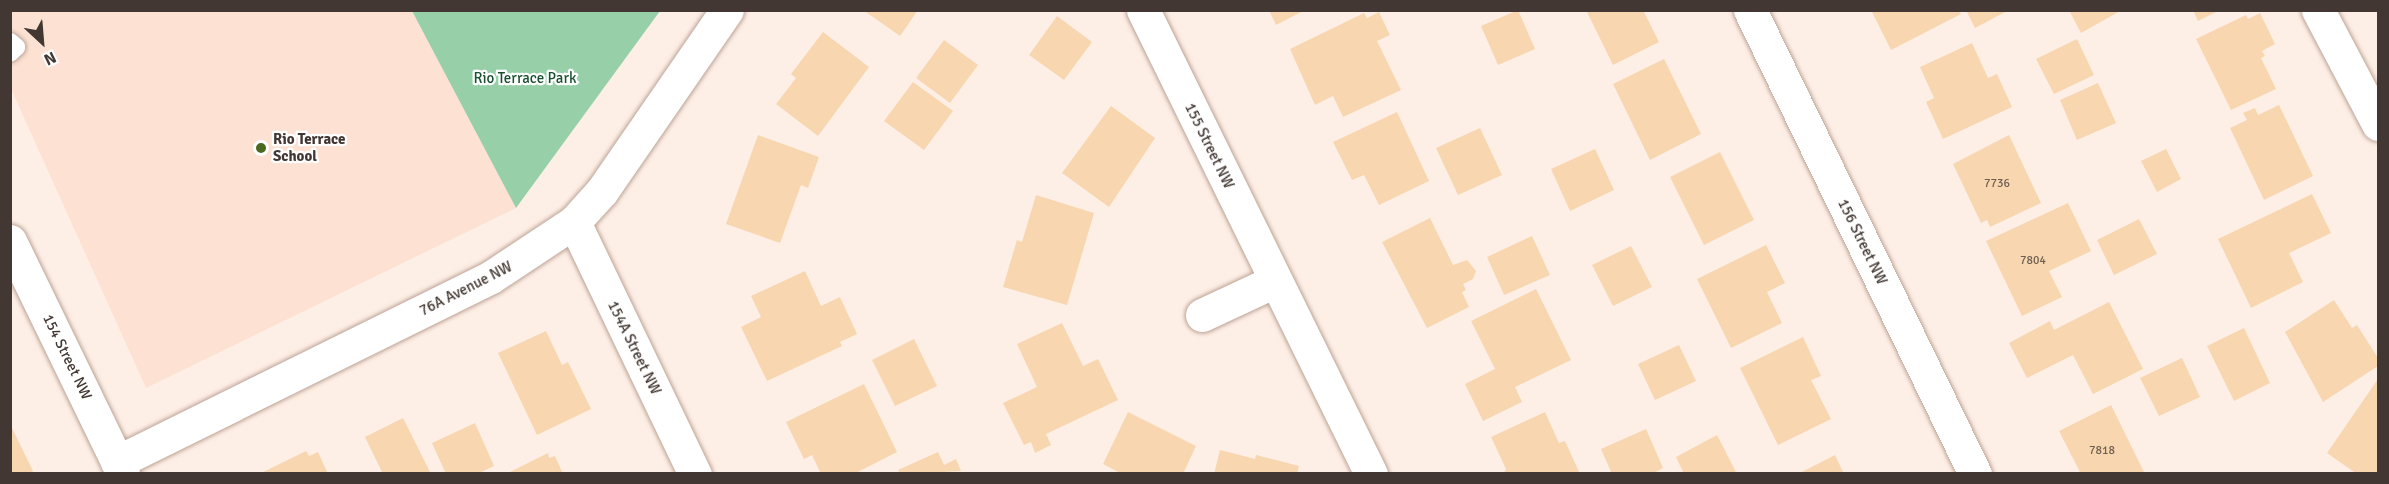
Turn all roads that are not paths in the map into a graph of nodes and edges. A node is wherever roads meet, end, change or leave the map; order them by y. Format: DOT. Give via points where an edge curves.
graph roads {
  1 [pos="728,10"];
  2 [pos="1143,10"];
  3 [pos="1750,10"];
  4 [pos="2318,10"];
  5 [pos="10,42"];
  6 [pos="10,53"];
  7 [pos="2379,124"];
  8 [pos="574,222"];
  9 [pos="10,241"];
  10 [pos="1275,281"];
  11 [pos="1202,315"];
  12 [pos="120,468"];
  13 [pos="695,474"];
  14 [pos="1371,474"];
  15 [pos="1975,474"];
  1 -- 8 [label="street, 76A Avenue NW" via="602,191"];
  2 -- 10 [label="street, 155 Street NW"];
  3 -- 15 [label="street, 156 Street NW"];
  4 -- 7 [label="street"];
  5 -- 6 [label="lane" via="16,47"];
  8 -- 12 [label="street, 76A Avenue NW" via="491,277"];
  8 -- 13 [label="street, 154A Street NW"];
  9 -- 12 [label="street, 154 Street NW"];
  10 -- 11 [label="street"];
  10 -- 14 [label="street, 155 Street NW"];
}
